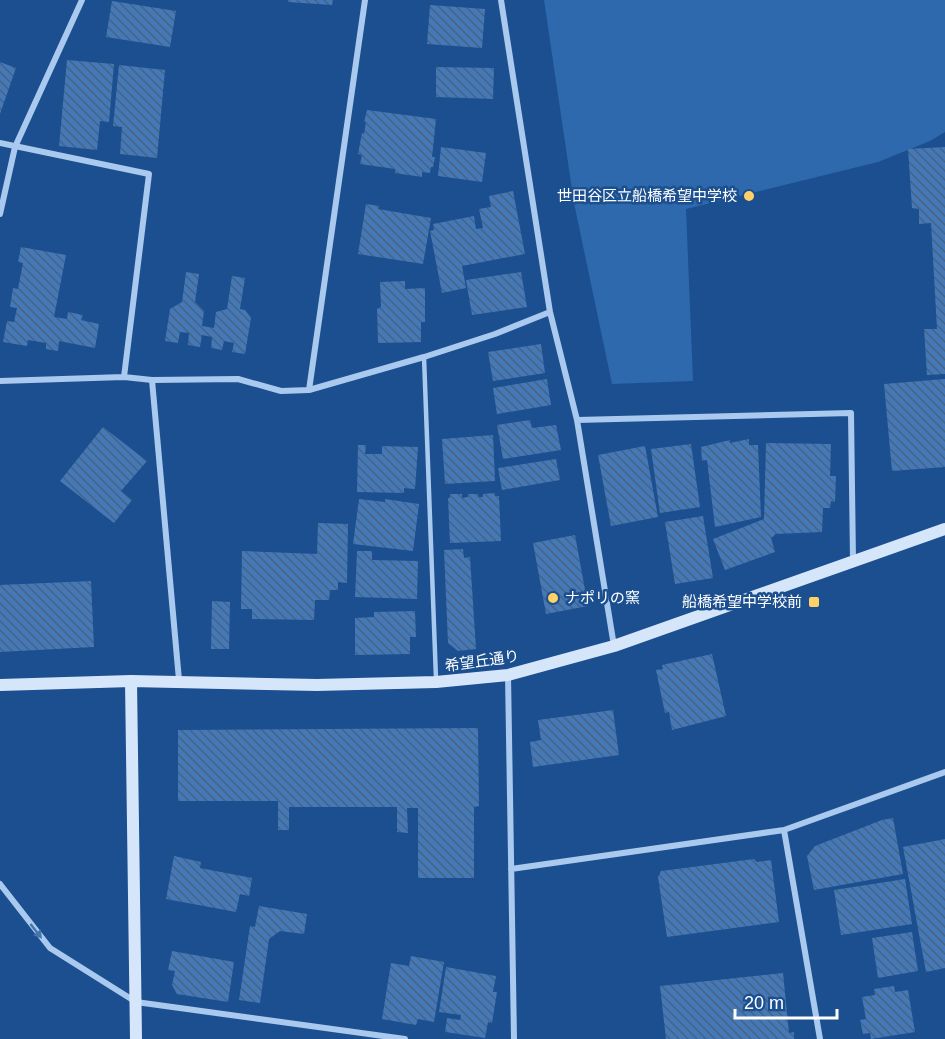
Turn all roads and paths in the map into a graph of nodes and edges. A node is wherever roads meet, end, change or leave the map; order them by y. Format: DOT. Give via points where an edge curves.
graph roads {
  1 [pos="82,0"];
  2 [pos="365,0"];
  3 [pos="501,0"];
  4 [pos="0,143"];
  5 [pos="15,147"];
  6 [pos="0,214"];
  7 [pos="550,312"];
  8 [pos="424,357"];
  9 [pos="124,377"];
  10 [pos="152,380"];
  11 [pos="0,381"];
  12 [pos="309,390"];
  13 [pos="577,420"];
  14 [pos="945,529"];
  15 [pos="853,560"];
  16 [pos="614,646"];
  17 [pos="508,675"];
  18 [pos="131,681"];
  19 [pos="179,681"];
  20 [pos="436,682"];
  21 [pos="0,685"];
  22 [pos="945,772"];
  23 [pos="784,830"];
  24 [pos="511,869"];
  25 [pos="0,884"];
  26 [pos="136,1002"];
  27 [pos="136,1039"];
  28 [pos="405,1039"];
  29 [pos="514,1039"];
  30 [pos="820,1039"];
  1 -- 5 [label="street"];
  2 -- 12 [label="street"];
  3 -- 7 [label="street"];
  4 -- 5 [label="street"];
  5 -- 6 [label="street"];
  5 -- 9 [label="street" via="149,174"];
  7 -- 8 [label="street"];
  7 -- 13 [label="street"];
  8 -- 12 [label="street"];
  8 -- 20 [label="lane"];
  9 -- 10 [label="street"];
  9 -- 11 [label="street"];
  10 -- 12 [label="street" via="238,379 281,391"];
  10 -- 19 [label="street"];
  13 -- 15 [label="street" via="851,413"];
  13 -- 16 [label="street"];
  14 -- 15 [label="street, 希望丘通り"];
  15 -- 16 [label="street, 希望丘通り"];
  16 -- 17 [label="street, 希望丘通り"];
  17 -- 20 [label="street, 希望丘通り"];
  17 -- 24 [label="street"];
  18 -- 19 [label="street, 希望丘通り"];
  18 -- 21 [label="street, 希望丘通り"];
  18 -- 26 [label="street"];
  19 -- 20 [label="street, 希望丘通り"];
  22 -- 23 [label="street"];
  23 -- 24 [label="street"];
  23 -- 30 [label="street"];
  24 -- 29 [label="street"];
  25 -- 26 [label="street, one-way" via="50,948"];
  26 -- 27 [label="street"];
  26 -- 28 [label="street"];
}
